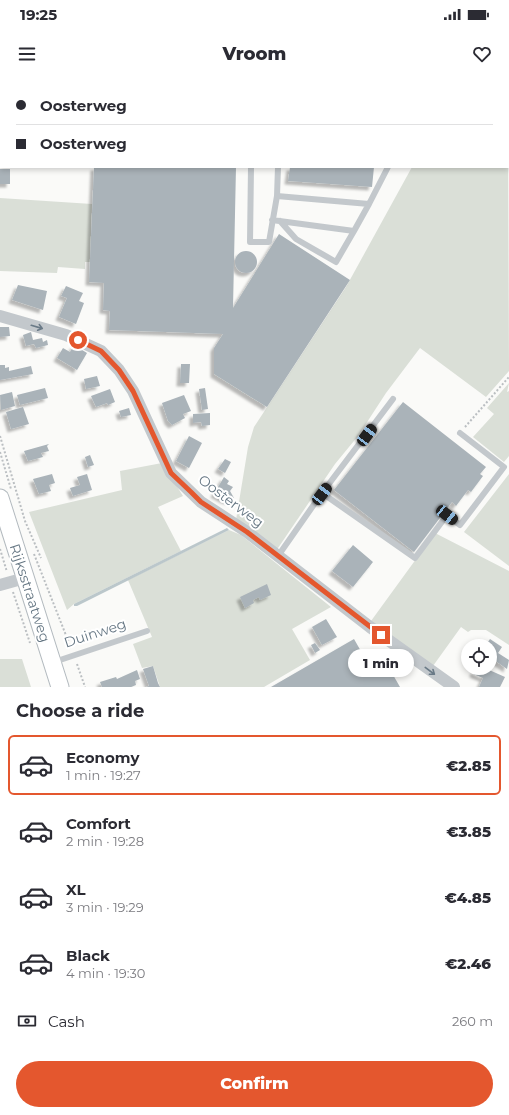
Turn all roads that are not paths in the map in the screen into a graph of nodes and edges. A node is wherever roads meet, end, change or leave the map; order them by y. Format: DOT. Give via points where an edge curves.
graph roads {
  1 [pos="252,168"];
  2 [pos="278,168"];
  3 [pos="387,168"];
  4 [pos="277,196"];
  5 [pos="369,204"];
  6 [pos="272,220"];
  7 [pos="280,221"];
  8 [pos="354,231"];
  9 [pos="0,316"];
  10 [pos="393,399"];
  11 [pos="460,433"];
  12 [pos="322,494"];
  13 [pos="0,498"];
  14 [pos="278,556"];
  15 [pos="12,582"];
  16 [pos="147,631"];
  17 [pos="52,662"];
  18 [pos="60,687"];
  19 [pos="454,687"];
  1 -- 6 [label="lane" via="250,242 269,242"];
  2 -- 4 [label="lane"];
  3 -- 5 [label="lane"];
  4 -- 5 [label="lane"];
  4 -- 6 [label="lane"];
  5 -- 8 [label="lane"];
  6 -- 7 [label="lane"];
  7 -- 8 [label="lane"];
  7 -- 8 [label="lane" via="296,239 336,262"];
  9 -- 14 [label="street, Oosterweg, one-way" via="66,335 101,351 119,370 133,391 171,473 201,502"];
  10 -- 12 [label="lane"];
  11 -- 12 [label="lane" via="504,467 460,525 447,515 415,558"];
  12 -- 14 [label="lane"];
  13 -- 15 [label="main road, Rijksstraatweg"];
  14 -- 19 [label="street, Oosterweg, one-way"];
  15 -- 17 [label="main road, Rijksstraatweg"];
  16 -- 17 [label="lane, Duinweg"];
  17 -- 18 [label="main road, Rijksstraatweg"];
}
